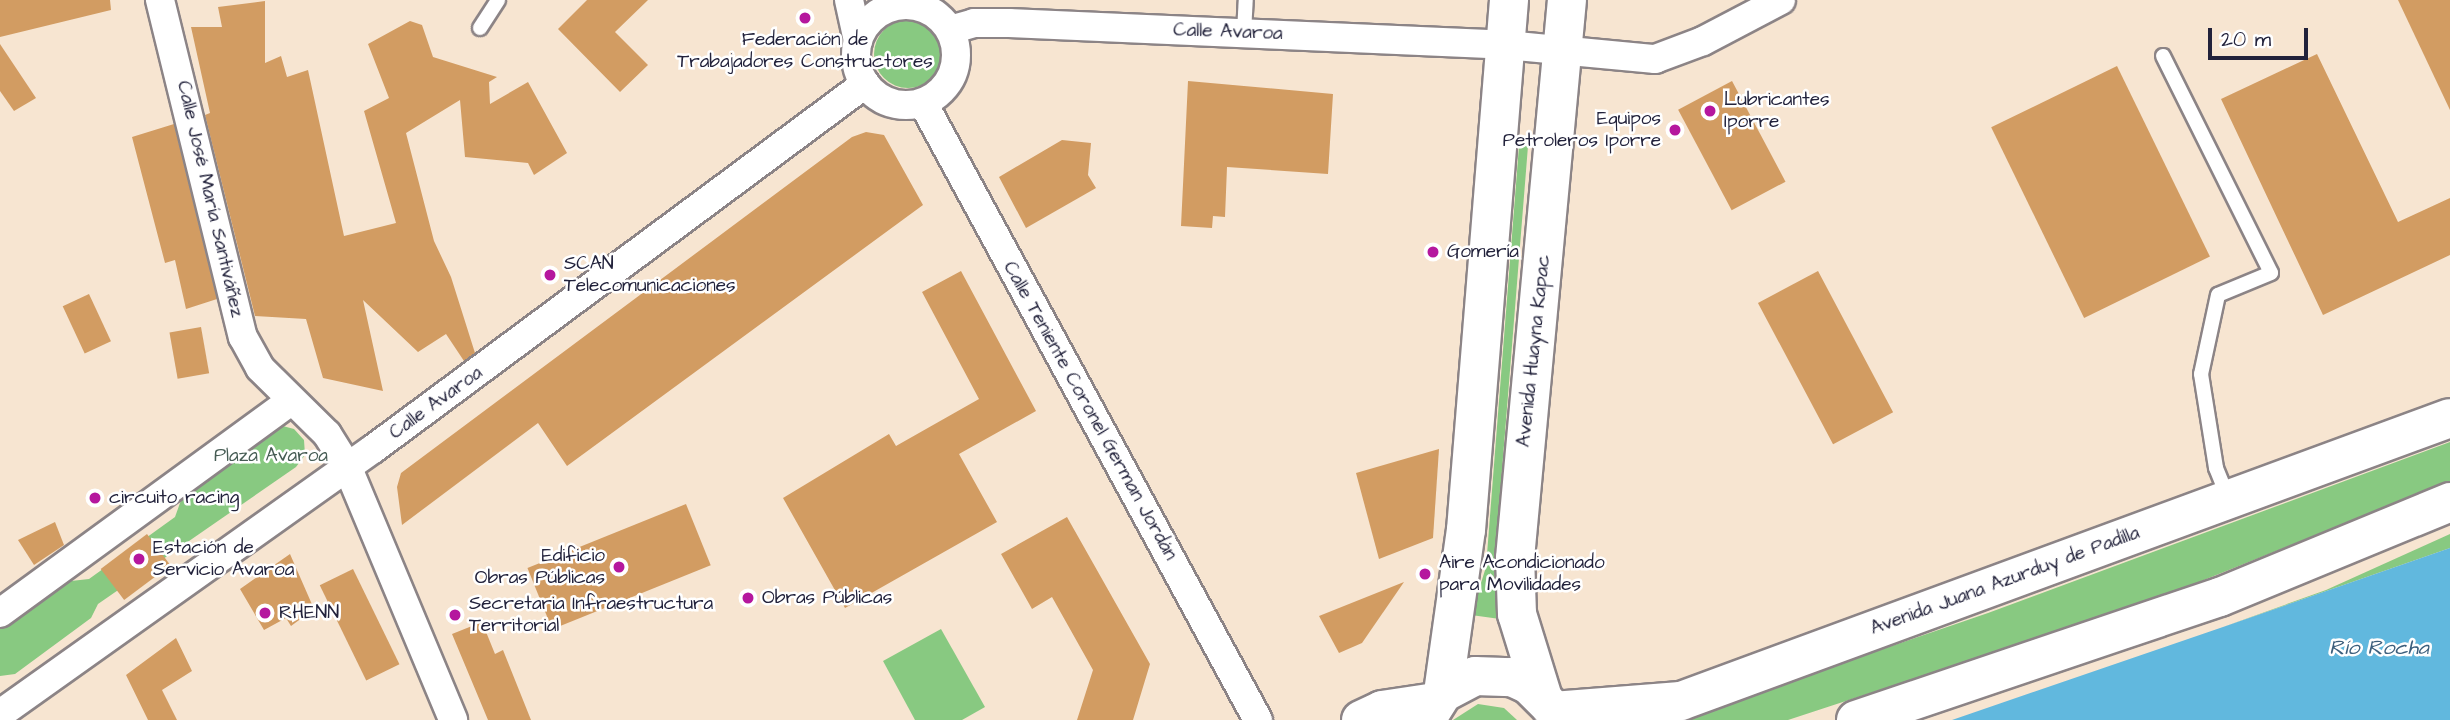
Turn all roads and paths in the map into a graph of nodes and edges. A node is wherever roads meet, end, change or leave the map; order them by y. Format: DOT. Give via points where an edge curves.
graph roads {
  1 [pos="160,0"];
  2 [pos="498,0"];
  3 [pos="849,0"];
  4 [pos="1246,0"];
  5 [pos="1509,0"];
  6 [pos="1567,0"];
  7 [pos="1781,0"];
  8 [pos="899,2"];
  9 [pos="480,28"];
  10 [pos="950,30"];
  11 [pos="1244,33"];
  12 [pos="858,41"];
  13 [pos="1506,45"];
  14 [pos="1562,49"];
  15 [pos="2163,56"];
  16 [pos="865,83"];
  17 [pos="923,103"];
  18 [pos="292,401"];
  19 [pos="2450,418"];
  20 [pos="347,466"];
  21 [pos="2228,499"];
  22 [pos="2450,502"];
  23 [pos="0,612"];
  24 [pos="1434,705"];
  25 [pos="1550,710"];
  26 [pos="0,714"];
  27 [pos="453,720"];
  28 [pos="1258,720"];
  29 [pos="1361,720"];
  30 [pos="1856,720"];
  1 -- 18 [label="street, Calle José María Santiváñez" via="243,337 260,368"];
  2 -- 9 [label="lane"];
  3 -- 12 [label="street"];
  4 -- 11 [label="lane"];
  5 -- 13 [label="main road"];
  6 -- 14 [label="main road, Avenida Huayna Kapac"];
  7 -- 14 [label="street, Calle Avaroa" via="1703,41 1655,59"];
  8 -- 10 [label="street" via="930,10"];
  8 -- 12 [label="street" via="874,16"];
  10 -- 11 [label="street, Calle Avaroa" via="974,23 1009,23"];
  10 -- 17 [label="street" via="956,44 954,73 947,86"];
  11 -- 13 [label="street, Calle Avaroa"];
  12 -- 16 [label="street" via="859,70"];
  13 -- 14 [label="street, Calle Avaroa"];
  13 -- 24 [label="main road" via="1466,530"];
  14 -- 25 [label="main road, Avenida Huayna Kapac" via="1515,558 1517,614"];
  15 -- 21 [label="lane" via="2271,273 2218,295 2201,374 2216,468"];
  16 -- 17 [label="street" via="890,102"];
  16 -- 20 [label="street, Calle Avaroa"];
  17 -- 28 [label="street, Calle Teniente Coronel German Jordán"];
  18 -- 20 [label="street, Calle José María Santiváñez" via="327,434"];
  18 -- 23 [label="street"];
  19 -- 21 [label="main road, Avenida Juana Azurduy de Padilla"];
  20 -- 26 [label="street, Calle Avaroa"];
  20 -- 27 [label="street, Calle José María Santiváñez"];
  21 -- 25 [label="main road, Avenida Juana Azurduy de Padilla" via="1681,701"];
  22 -- 30 [label="main road" via="2220,597"];
  24 -- 25 [label="main road" via="1458,682 1494,674 1529,685"];
  24 -- 29 [label="main road" via="1382,710"];
}
